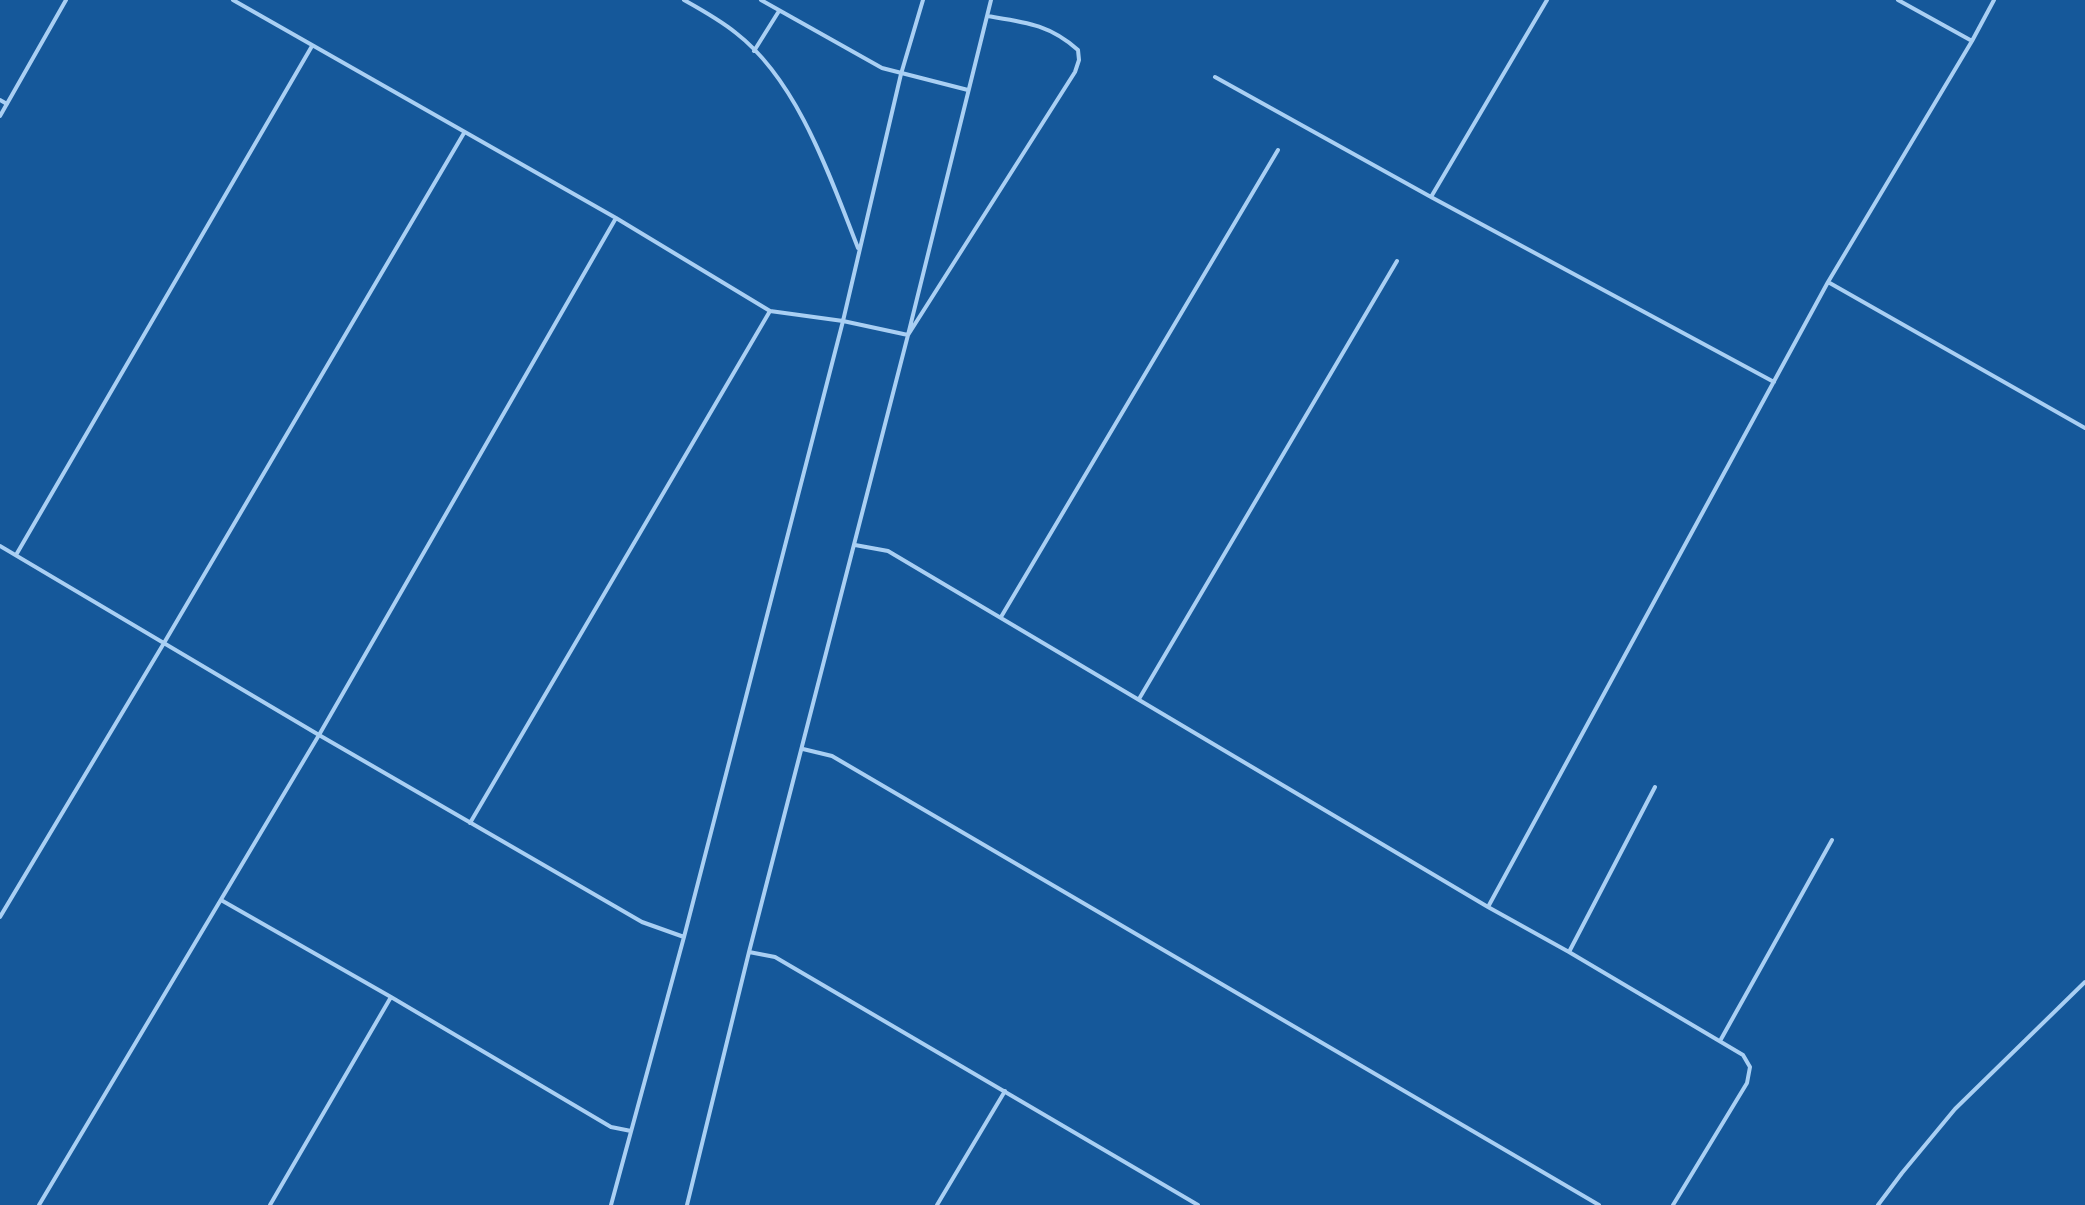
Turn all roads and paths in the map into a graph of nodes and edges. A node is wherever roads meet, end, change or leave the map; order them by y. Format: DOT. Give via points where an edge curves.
graph roads {
  1 [pos="66,0"];
  2 [pos="233,0"];
  3 [pos="684,0"];
  4 [pos="761,0"];
  5 [pos="923,0"];
  6 [pos="991,0"];
  7 [pos="1547,0"];
  8 [pos="1898,0"];
  9 [pos="1994,0"];
  10 [pos="779,11"];
  11 [pos="987,16"];
  12 [pos="1972,41"];
  13 [pos="312,46"];
  14 [pos="754,51"];
  15 [pos="901,74"];
  16 [pos="1215,77"];
  17 [pos="968,90"];
  18 [pos="0,100"];
  19 [pos="7,104"];
  20 [pos="0,116"];
  21 [pos="464,133"];
  22 [pos="1278,150"];
  23 [pos="1431,197"];
  24 [pos="616,218"];
  25 [pos="859,248"];
  26 [pos="1397,261"];
  27 [pos="1828,282"];
  28 [pos="770,311"];
  29 [pos="843,321"];
  30 [pos="908,335"];
  31 [pos="1774,382"];
  32 [pos="2085,428"];
  33 [pos="855,545"];
  34 [pos="1,548"];
  35 [pos="16,555"];
  36 [pos="1001,617"];
  37 [pos="164,643"];
  38 [pos="1139,699"];
  39 [pos="319,735"];
  40 [pos="803,749"];
  41 [pos="1655,787"];
  42 [pos="470,823"];
  43 [pos="1832,840"];
  44 [pos="221,900"];
  45 [pos="1488,907"];
  46 [pos="0,918"];
  47 [pos="684,937"];
  48 [pos="749,952"];
  49 [pos="1569,952"];
  50 [pos="2085,982"];
  51 [pos="391,997"];
  52 [pos="1720,1041"];
  53 [pos="1005,1091"];
  54 [pos="631,1131"];
  55 [pos="40,1205"];
  56 [pos="270,1205"];
  57 [pos="611,1205"];
  58 [pos="687,1205"];
  59 [pos="937,1205"];
  60 [pos="1198,1205"];
  61 [pos="1599,1205"];
  62 [pos="1673,1205"];
  63 [pos="1878,1205"];
  1 -- 19 [label="street"];
  2 -- 13 [label="street"];
  3 -- 14 [label="street" via="737,33"];
  4 -- 10 [label="street"];
  5 -- 15 [label="street"];
  6 -- 11 [label="street"];
  7 -- 23 [label="street"];
  8 -- 12 [label="street"];
  9 -- 12 [label="street"];
  10 -- 14 [label="street"];
  10 -- 15 [label="street" via="874,65"];
  11 -- 17 [label="street"];
  11 -- 30 [label="street" via="1031,23 1054,32 1078,50 1079,60 1075,72"];
  12 -- 27 [label="street"];
  13 -- 21 [label="street"];
  13 -- 35 [label="street"];
  14 -- 25 [label="street" via="783,86 822,156"];
  15 -- 17 [label="street"];
  15 -- 25 [label="street"];
  16 -- 23 [label="street"];
  17 -- 30 [label="street"];
  18 -- 19 [label="street"];
  19 -- 20 [label="street"];
  21 -- 24 [label="street"];
  21 -- 37 [label="street"];
  22 -- 36 [label="street"];
  23 -- 31 [label="street"];
  24 -- 28 [label="street"];
  24 -- 39 [label="street"];
  25 -- 29 [label="street"];
  26 -- 38 [label="street"];
  27 -- 31 [label="street"];
  27 -- 32 [label="street"];
  28 -- 29 [label="street"];
  28 -- 42 [label="street"];
  29 -- 30 [label="street"];
  29 -- 47 [label="street"];
  30 -- 33 [label="street"];
  31 -- 45 [label="street"];
  33 -- 36 [label="street" via="888,552"];
  33 -- 40 [label="street"];
  34 -- 35 [label="street"];
  35 -- 37 [label="street"];
  36 -- 38 [label="street"];
  37 -- 39 [label="street"];
  37 -- 46 [label="street"];
  38 -- 45 [label="street"];
  39 -- 42 [label="street"];
  39 -- 44 [label="street"];
  40 -- 48 [label="street"];
  40 -- 61 [label="street" via="832,756"];
  41 -- 49 [label="street"];
  42 -- 47 [label="street" via="642,922"];
  43 -- 52 [label="street"];
  44 -- 51 [label="street"];
  44 -- 55 [label="street"];
  45 -- 49 [label="street"];
  47 -- 54 [label="street"];
  48 -- 53 [label="street" via="775,957"];
  48 -- 58 [label="street"];
  49 -- 52 [label="street"];
  50 -- 63 [label="street" via="1955,1109"];
  51 -- 54 [label="street" via="611,1127"];
  51 -- 56 [label="street"];
  52 -- 62 [label="street" via="1743,1055 1750,1067 1747,1083"];
  53 -- 59 [label="street"];
  53 -- 60 [label="street"];
  54 -- 57 [label="street"];
}
